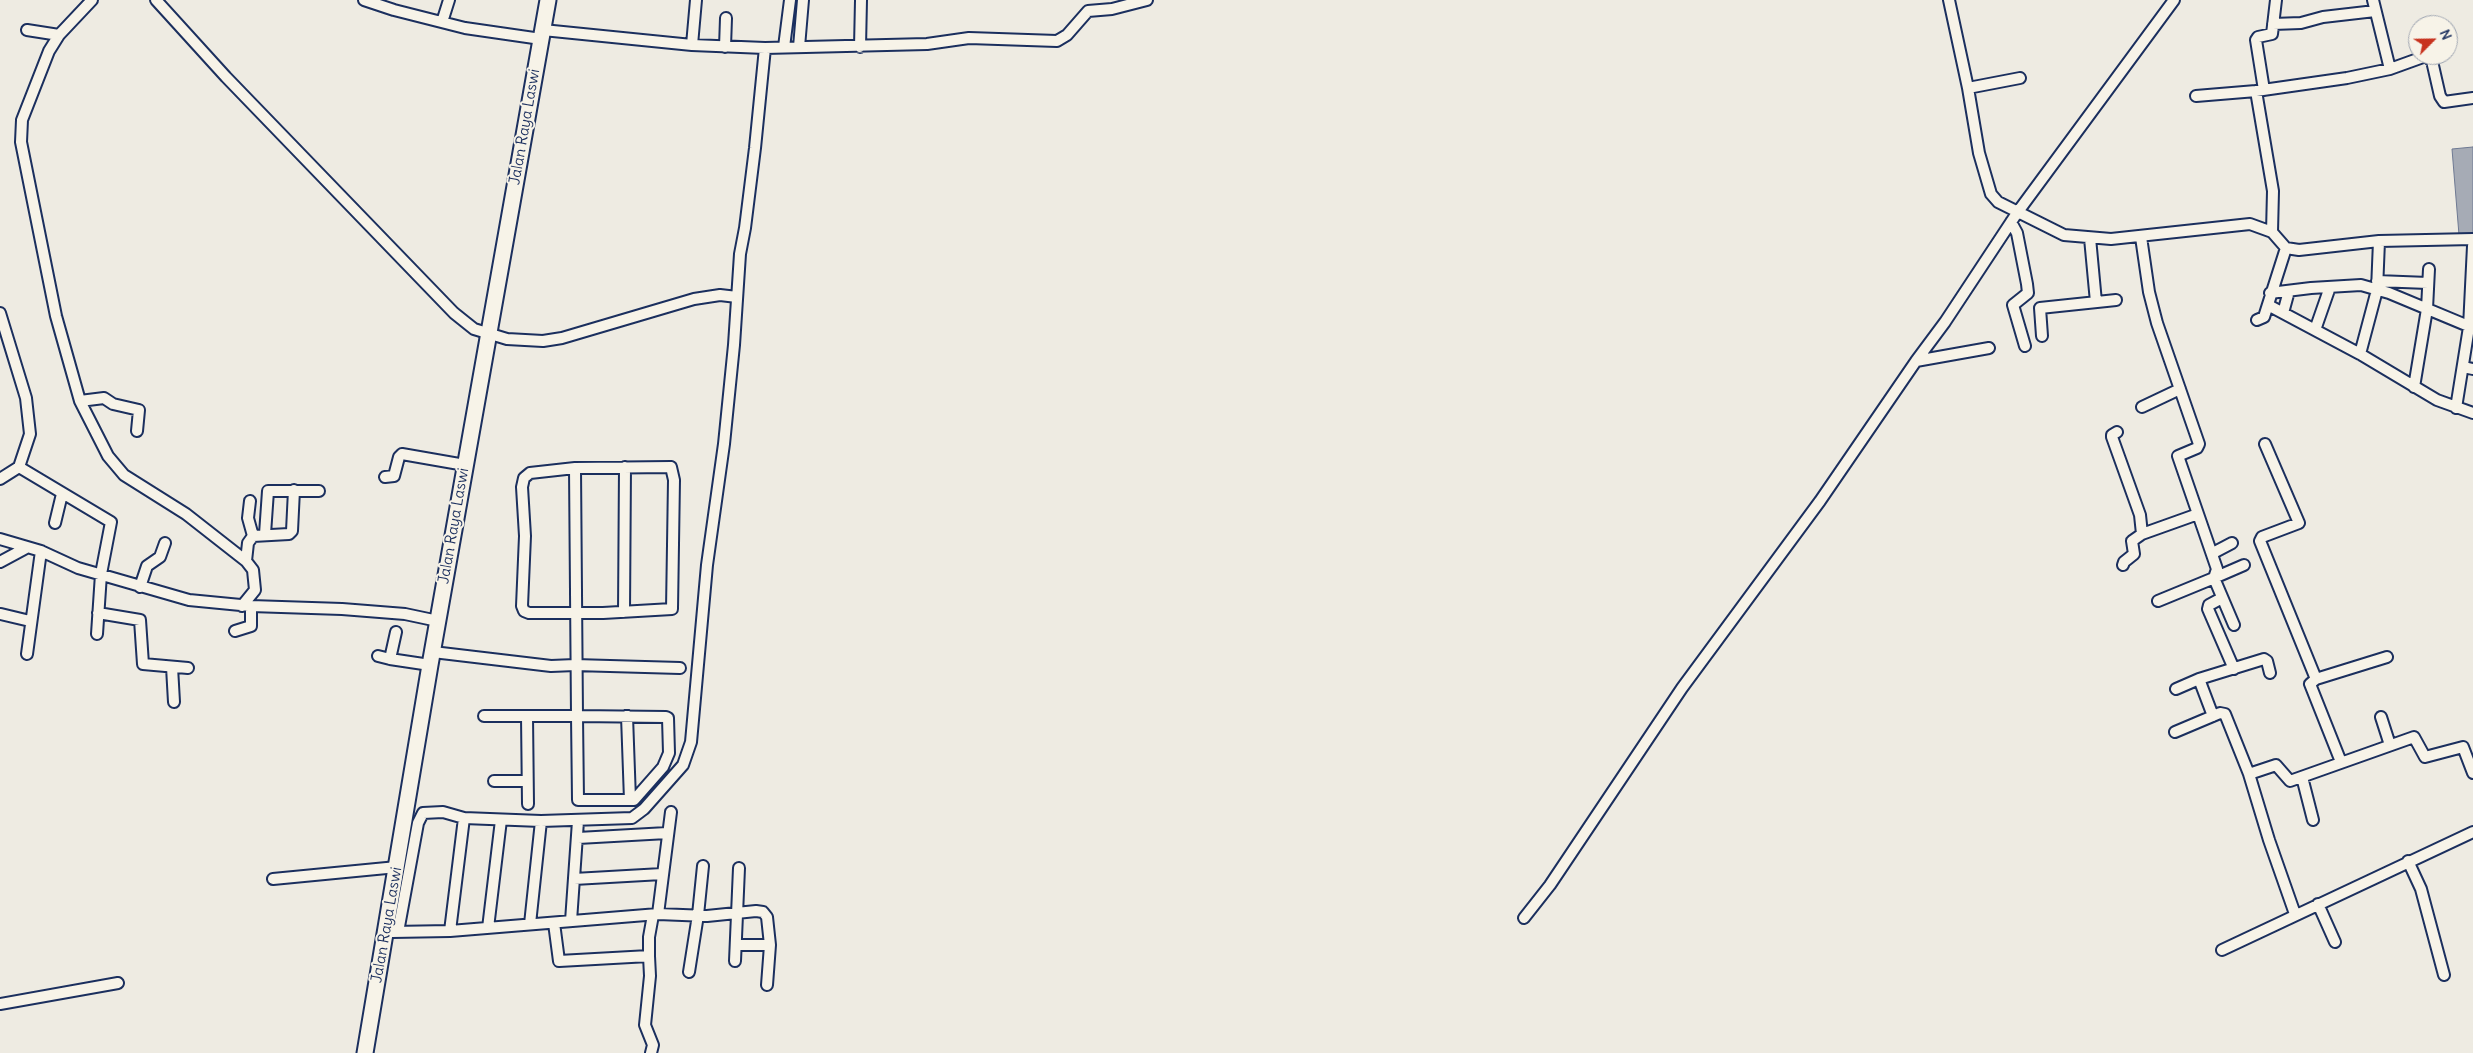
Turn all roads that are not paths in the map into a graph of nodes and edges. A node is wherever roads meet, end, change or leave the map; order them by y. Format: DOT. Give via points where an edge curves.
graph roads {
  1 [pos="92,0"];
  2 [pos="156,0"];
  3 [pos="364,0"];
  4 [pos="377,0"];
  5 [pos="449,0"];
  6 [pos="548,0"];
  7 [pos="696,0"];
  8 [pos="790,0"];
  9 [pos="803,0"];
  10 [pos="861,0"];
  11 [pos="1147,0"];
  12 [pos="1948,0"];
  13 [pos="2174,0"];
  14 [pos="2276,0"];
  15 [pos="2373,0"];
  16 [pos="2375,11"];
  17 [pos="726,18"];
  18 [pos="445,21"];
  19 [pos="2273,24"];
  20 [pos="27,30"];
  21 [pos="542,34"];
  22 [pos="59,35"];
  23 [pos="692,45"];
  24 [pos="860,46"];
  25 [pos="726,47"];
  26 [pos="784,47"];
  27 [pos="799,47"];
  28 [pos="765,48"];
  29 [pos="2390,69"];
  30 [pos="2020,78"];
  31 [pos="1968,88"];
  32 [pos="2260,91"];
  33 [pos="2196,96"];
  34 [pos="2473,98"];
  35 [pos="2017,213"];
  36 [pos="2011,222"];
  37 [pos="2272,232"];
  38 [pos="2141,237"];
  39 [pos="2090,238"];
  40 [pos="2473,239"];
  41 [pos="2379,241"];
  42 [pos="2473,246"];
  43 [pos="2286,248"];
  44 [pos="2429,269"];
  45 [pos="2428,283"];
  46 [pos="2377,286"];
  47 [pos="2330,287"];
  48 [pos="2289,291"];
  49 [pos="2270,294"];
  50 [pos="737,296"];
  51 [pos="2116,300"];
  52 [pos="2096,302"];
  53 [pos="2268,305"];
  54 [pos="2426,309"];
  55 [pos="0,313"];
  56 [pos="2283,313"];
  57 [pos="2256,320"];
  58 [pos="2471,328"];
  59 [pos="2315,330"];
  60 [pos="488,334"];
  61 [pos="2042,336"];
  62 [pos="2025,346"];
  63 [pos="1989,348"];
  64 [pos="2360,354"];
  65 [pos="1916,361"];
  66 [pos="2468,368"];
  67 [pos="2414,387"];
  68 [pos="2180,389"];
  69 [pos="80,401"];
  70 [pos="2142,407"];
  71 [pos="2456,408"];
  72 [pos="2473,413"];
  73 [pos="137,431"];
  74 [pos="2118,432"];
  75 [pos="2265,444"];
  76 [pos="465,465"];
  77 [pos="19,467"];
  78 [pos="625,467"];
  79 [pos="575,468"];
  80 [pos="386,477"];
  81 [pos="0,479"];
  82 [pos="294,490"];
  83 [pos="319,491"];
  84 [pos="62,494"];
  85 [pos="250,501"];
  86 [pos="2198,514"];
  87 [pos="55,523"];
  88 [pos="265,534"];
  89 [pos="2142,534"];
  90 [pos="253,536"];
  91 [pos="0,539"];
  92 [pos="165,543"];
  93 [pos="2232,543"];
  94 [pos="26,548"];
  95 [pos="41,551"];
  96 [pos="2212,553"];
  97 [pos="246,561"];
  98 [pos="0,562"];
  99 [pos="2123,565"];
  100 [pos="2244,565"];
  101 [pos="100,574"];
  102 [pos="2214,578"];
  103 [pos="140,587"];
  104 [pos="2222,598"];
  105 [pos="2158,601"];
  106 [pos="247,606"];
  107 [pos="624,612"];
  108 [pos="98,613"];
  109 [pos="576,613"];
  110 [pos="1,614"];
  111 [pos="30,621"];
  112 [pos="438,621"];
  113 [pos="2234,625"];
  114 [pos="235,631"];
  115 [pos="396,632"];
  116 [pos="96,634"];
  117 [pos="26,654"];
  118 [pos="378,656"];
  119 [pos="2387,657"];
  120 [pos="431,658"];
  121 [pos="390,659"];
  122 [pos="575,665"];
  123 [pos="172,667"];
  124 [pos="188,668"];
  125 [pos="680,668"];
  126 [pos="2234,669"];
  127 [pos="2270,673"];
  128 [pos="2199,679"];
  129 [pos="2316,679"];
  130 [pos="2176,690"];
  131 [pos="174,702"];
  132 [pos="484,716"];
  133 [pos="526,716"];
  134 [pos="577,716"];
  135 [pos="626,716"];
  136 [pos="2213,716"];
  137 [pos="2381,717"];
  138 [pos="2175,732"];
  139 [pos="2390,745"];
  140 [pos="2341,762"];
  141 [pos="2473,773"];
  142 [pos="2249,774"];
  143 [pos="2302,777"];
  144 [pos="494,781"];
  145 [pos="527,781"];
  146 [pos="630,800"];
  147 [pos="528,804"];
  148 [pos="670,812"];
  149 [pos="464,818"];
  150 [pos="501,820"];
  151 [pos="2313,820"];
  152 [pos="541,821"];
  153 [pos="578,821"];
  154 [pos="2473,832"];
  155 [pos="668,833"];
  156 [pos="578,838"];
  157 [pos="2408,861"];
  158 [pos="703,866"];
  159 [pos="397,867"];
  160 [pos="739,868"];
  161 [pos="662,874"];
  162 [pos="273,879"];
  163 [pos="574,879"];
  164 [pos="2318,904"];
  165 [pos="656,914"];
  166 [pos="737,914"];
  167 [pos="2295,914"];
  168 [pos="698,915"];
  169 [pos="395,916"];
  170 [pos="1524,918"];
  171 [pos="571,921"];
  172 [pos="554,923"];
  173 [pos="530,924"];
  174 [pos="488,928"];
  175 [pos="450,931"];
  176 [pos="393,932"];
  177 [pos="2335,942"];
  178 [pos="736,945"];
  179 [pos="770,945"];
  180 [pos="2222,950"];
  181 [pos="649,956"];
  182 [pos="735,961"];
  183 [pos="689,972"];
  184 [pos="2444,975"];
  185 [pos="118,983"];
  186 [pos="768,984"];
  187 [pos="0,1004"];
  188 [pos="365,1053"];
  189 [pos="652,1053"];
  1 -- 22 [label="street"];
  2 -- 60 [label="street" via="454,313 466,325"];
  3 -- 18 [label="street"];
  4 -- 18 [label="street"];
  5 -- 18 [label="street"];
  6 -- 21 [label="main road, Jalan Raya Laswi"];
  7 -- 23 [label="street"];
  8 -- 26 [label="street"];
  9 -- 27 [label="street"];
  10 -- 24 [label="street"];
  11 -- 24 [label="street" via="1091,10 1057,41 969,38 940,43"];
  12 -- 31 [label="street"];
  13 -- 35 [label="street"];
  14 -- 19 [label="street"];
  15 -- 16 [label="street"];
  16 -- 19 [label="street" via="2323,17 2302,23"];
  16 -- 29 [label="street"];
  17 -- 25 [label="street"];
  18 -- 21 [label="street"];
  19 -- 32 [label="street" via="2271,35 2256,40"];
  20 -- 22 [label="street"];
  21 -- 23 [label="street"];
  21 -- 60 [label="main road, Jalan Raya Laswi"];
  22 -- 69 [label="street" via="49,51 22,120 21,142 56,316"];
  23 -- 25 [label="street"];
  24 -- 27 [label="street"];
  25 -- 28 [label="street"];
  26 -- 27 [label="street"];
  26 -- 28 [label="street"];
  28 -- 50 [label="street"];
  29 -- 32 [label="street"];
  29 -- 34 [label="street" via="2429,56 2444,102"];
  30 -- 31 [label="street"];
  31 -- 35 [label="street" via="1979,153 1991,194"];
  32 -- 33 [label="street"];
  32 -- 37 [label="street" via="2273,191"];
  35 -- 36 [label="street"];
  35 -- 39 [label="street" via="2064,235"];
  36 -- 62 [label="street" via="2017,233 2027,284 2028,293 2013,305"];
  36 -- 65 [label="street"];
  37 -- 38 [label="street" via="2250,224"];
  37 -- 43 [label="street"];
  38 -- 39 [label="street"];
  38 -- 68 [label="street" via="2152,306"];
  39 -- 52 [label="street"];
  40 -- 41 [label="street"];
  41 -- 43 [label="street" via="2299,250"];
  41 -- 46 [label="street"];
  42 -- 58 [label="street"];
  43 -- 49 [label="street"];
  44 -- 45 [label="street"];
  45 -- 46 [label="street"];
  45 -- 54 [label="street"];
  46 -- 47 [label="street"];
  46 -- 54 [label="street"];
  46 -- 64 [label="street"];
  47 -- 48 [label="street"];
  47 -- 59 [label="street"];
  48 -- 49 [label="street"];
  48 -- 56 [label="street"];
  49 -- 53 [label="street"];
  50 -- 60 [label="street" via="694,299 543,341 526,342"];
  50 -- 153 [label="street" via="691,742 675,776 639,815"];
  51 -- 52 [label="street"];
  52 -- 61 [label="street" via="2040,308"];
  53 -- 56 [label="street"];
  53 -- 57 [label="street" via="2264,317"];
  54 -- 58 [label="street"];
  54 -- 67 [label="street"];
  55 -- 77 [label="street" via="21,380 29,420 30,434"];
  56 -- 59 [label="street"];
  58 -- 66 [label="street"];
  59 -- 64 [label="street"];
  60 -- 76 [label="main road, Jalan Raya Laswi"];
  63 -- 65 [label="street"];
  64 -- 67 [label="street"];
  65 -- 170 [label="street" via="1820,501 1682,688 1550,885"];
  66 -- 71 [label="street"];
  67 -- 71 [label="street"];
  68 -- 70 [label="street"];
  68 -- 86 [label="street" via="2199,444 2178,456"];
  69 -- 73 [label="street" via="104,398 112,404 139,410"];
  69 -- 97 [label="street" via="99,441 124,475 186,514"];
  71 -- 72 [label="street"];
  74 -- 89 [label="street" via="2112,438 2140,515"];
  75 -- 129 [label="street" via="2298,523 2262,537 2260,542"];
  76 -- 80 [label="street" via="402,454 395,474 391,478"];
  76 -- 112 [label="main road, Jalan Raya Laswi"];
  77 -- 81 [label="street"];
  77 -- 84 [label="street"];
  78 -- 79 [label="street"];
  78 -- 107 [label="street"];
  78 -- 107 [label="street" via="666,466 673,471 674,604 668,611"];
  79 -- 109 [label="street"];
  79 -- 109 [label="street" via="530,473 524,478 522,606 529,613"];
  82 -- 83 [label="street"];
  82 -- 88 [label="street" via="292,531 289,534"];
  82 -- 88 [label="street" via="267,491"];
  84 -- 87 [label="street"];
  84 -- 101 [label="street" via="112,522"];
  85 -- 90 [label="street" via="248,518"];
  86 -- 89 [label="street"];
  86 -- 96 [label="street"];
  88 -- 90 [label="street"];
  89 -- 99 [label="street" via="2132,541 2134,554"];
  90 -- 97 [label="street" via="245,552"];
  91 -- 94 [label="street"];
  92 -- 103 [label="street" via="160,557 147,566"];
  93 -- 96 [label="street"];
  94 -- 95 [label="street"];
  94 -- 98 [label="street"];
  95 -- 101 [label="street"];
  95 -- 111 [label="street"];
  96 -- 102 [label="street" via="2217,569"];
  97 -- 106 [label="street" via="253,570 255,590"];
  100 -- 102 [label="street"];
  101 -- 103 [label="street"];
  101 -- 108 [label="street"];
  102 -- 104 [label="street"];
  102 -- 105 [label="street"];
  103 -- 106 [label="street" via="189,600"];
  104 -- 113 [label="street"];
  104 -- 126 [label="street" via="2209,605 2208,609"];
  106 -- 112 [label="street" via="342,609 405,614"];
  106 -- 114 [label="street" via="251,626"];
  107 -- 109 [label="street"];
  108 -- 116 [label="street"];
  108 -- 123 [label="street" via="140,620 142,663"];
  109 -- 122 [label="street"];
  110 -- 111 [label="street"];
  111 -- 117 [label="street"];
  112 -- 120 [label="main road, Jalan Raya Laswi"];
  115 -- 121 [label="street"];
  118 -- 121 [label="street"];
  119 -- 129 [label="street"];
  120 -- 121 [label="street"];
  120 -- 122 [label="street"];
  120 -- 159 [label="main road, Jalan Raya Laswi"];
  122 -- 125 [label="street"];
  122 -- 134 [label="street"];
  123 -- 124 [label="street"];
  123 -- 131 [label="street"];
  126 -- 127 [label="street" via="2264,659"];
  126 -- 128 [label="street"];
  128 -- 130 [label="street"];
  128 -- 136 [label="street"];
  129 -- 140 [label="street" via="2310,686"];
  132 -- 133 [label="street"];
  133 -- 134 [label="street"];
  133 -- 145 [label="street"];
  134 -- 135 [label="street"];
  134 -- 146 [label="street" via="578,800"];
  135 -- 146 [label="street"];
  135 -- 146 [label="street" via="666,717 669,736 668,760 634,800"];
  136 -- 138 [label="street"];
  136 -- 142 [label="street" via="2225,714"];
  137 -- 139 [label="street"];
  139 -- 140 [label="street"];
  139 -- 141 [label="street" via="2414,737 2428,757 2462,746"];
  140 -- 143 [label="street"];
  142 -- 143 [label="street" via="2276,765 2288,780"];
  142 -- 167 [label="street"];
  143 -- 151 [label="street"];
  144 -- 145 [label="street"];
  145 -- 147 [label="street"];
  148 -- 155 [label="street"];
  149 -- 150 [label="street"];
  149 -- 169 [label="street" via="432,811 419,817"];
  149 -- 175 [label="street"];
  150 -- 152 [label="street"];
  150 -- 174 [label="street"];
  152 -- 153 [label="street"];
  152 -- 173 [label="street"];
  153 -- 156 [label="street"];
  154 -- 157 [label="street"];
  155 -- 156 [label="street"];
  155 -- 161 [label="street"];
  156 -- 163 [label="street"];
  157 -- 164 [label="street"];
  157 -- 184 [label="street" via="2421,889"];
  158 -- 168 [label="street"];
  159 -- 162 [label="street"];
  159 -- 169 [label="main road, Jalan Raya Laswi"];
  160 -- 166 [label="street"];
  161 -- 163 [label="street"];
  161 -- 165 [label="street"];
  163 -- 171 [label="street"];
  164 -- 167 [label="street"];
  164 -- 177 [label="street"];
  165 -- 168 [label="street"];
  165 -- 171 [label="street"];
  165 -- 181 [label="street" via="649,938"];
  166 -- 168 [label="street"];
  166 -- 178 [label="street"];
  166 -- 179 [label="street" via="756,911 768,916"];
  167 -- 180 [label="street"];
  168 -- 183 [label="street"];
  169 -- 176 [label="main road, Jalan Raya Laswi"];
  171 -- 172 [label="street"];
  172 -- 173 [label="street"];
  172 -- 181 [label="street" via="559,962"];
  173 -- 174 [label="street"];
  174 -- 175 [label="street"];
  175 -- 176 [label="street"];
  176 -- 188 [label="main road, Jalan Raya Laswi"];
  178 -- 179 [label="street"];
  178 -- 182 [label="street"];
  179 -- 186 [label="street"];
  181 -- 189 [label="street" via="645,1025 653,1045"];
  185 -- 187 [label="street"];
}
